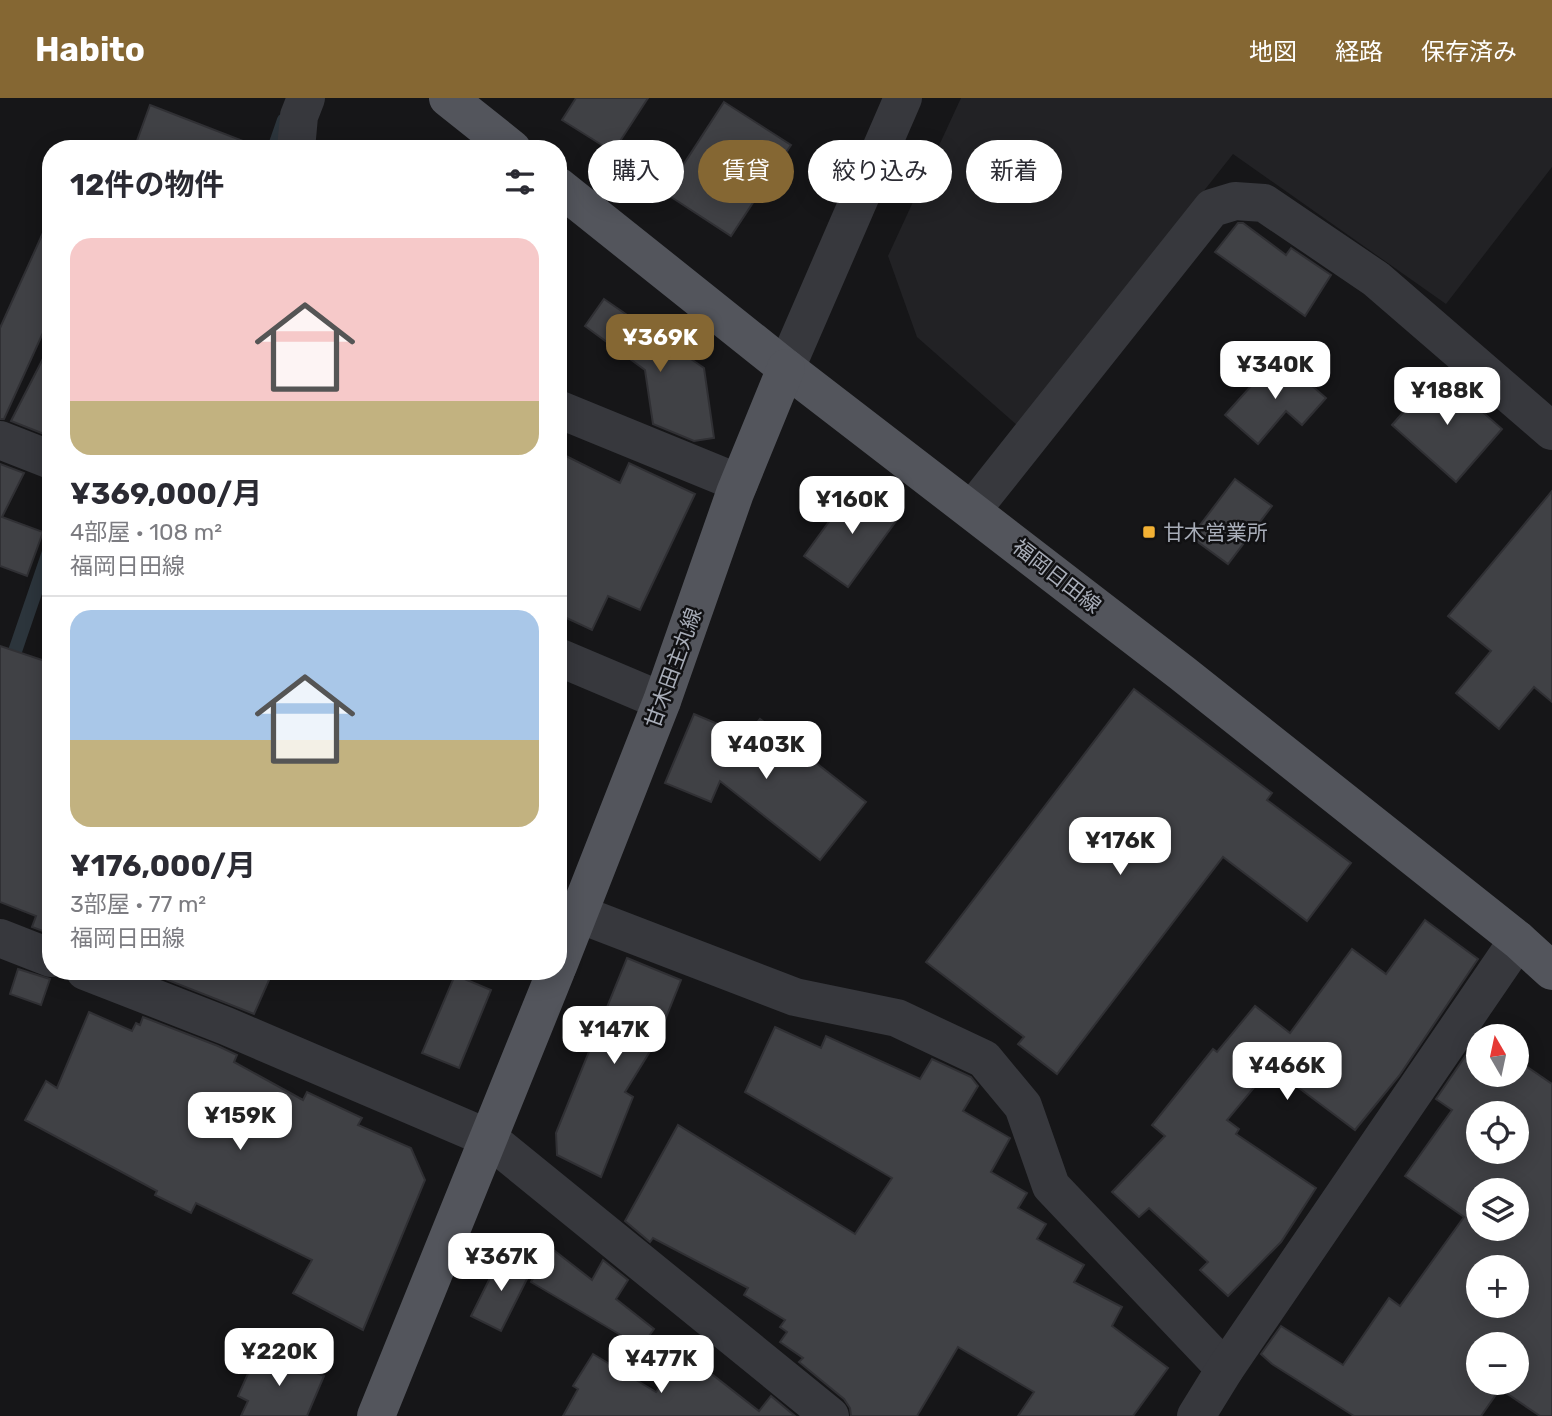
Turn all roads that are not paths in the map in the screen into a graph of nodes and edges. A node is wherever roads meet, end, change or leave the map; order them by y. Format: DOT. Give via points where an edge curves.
graph roads {
  1 [pos="306,98"];
  2 [pos="448,98"];
  3 [pos="903,98"];
  4 [pos="297,140"];
  5 [pos="501,140"];
  6 [pos="567,193"];
  7 [pos="786,368"];
  8 [pos="567,413"];
  9 [pos="1552,431"];
  10 [pos="0,440"];
  11 [pos="42,456"];
  12 [pos="740,483"];
  13 [pos="972,510"];
  14 [pos="567,661"];
  15 [pos="662,701"];
  16 [pos="579,914"];
  17 [pos="0,938"];
  18 [pos="1518,940"];
  19 [pos="567,944"];
  20 [pos="42,954"];
  21 [pos="1552,971"];
  22 [pos="108,980"];
  23 [pos="552,980"];
  24 [pos="488,1138"];
  25 [pos="1225,1368"];
  26 [pos="376,1416"];
  27 [pos="830,1416"];
  28 [pos="1196,1416"];
  1 -- 4 [label="street"];
  2 -- 5 [label="main road"];
  3 -- 7 [label="street"];
  6 -- 7 [label="main road, 福岡日田線"];
  7 -- 12 [label="main road, 甘木田主丸線"];
  7 -- 13 [label="main road, 福岡日田線"];
  8 -- 12 [label="street"];
  9 -- 13 [label="street" via="1376,279 1264,203 1235,201 1212,208"];
  10 -- 11 [label="street"];
  12 -- 15 [label="main road, 甘木田主丸線"];
  13 -- 18 [label="main road, 福岡日田線"];
  14 -- 15 [label="street"];
  15 -- 16 [label="main road, 甘木田主丸線"];
  16 -- 19 [label="main road, 甘木田主丸線"];
  16 -- 25 [label="street" via="796,997 897,1018 984,1059 1023,1106 1051,1186"];
  17 -- 20 [label="street"];
  18 -- 21 [label="main road, 福岡日田線"];
  18 -- 25 [label="street"];
  22 -- 24 [label="street"];
  23 -- 24 [label="main road"];
  24 -- 26 [label="main road"];
  24 -- 27 [label="street"];
  25 -- 28 [label="street"];
}
